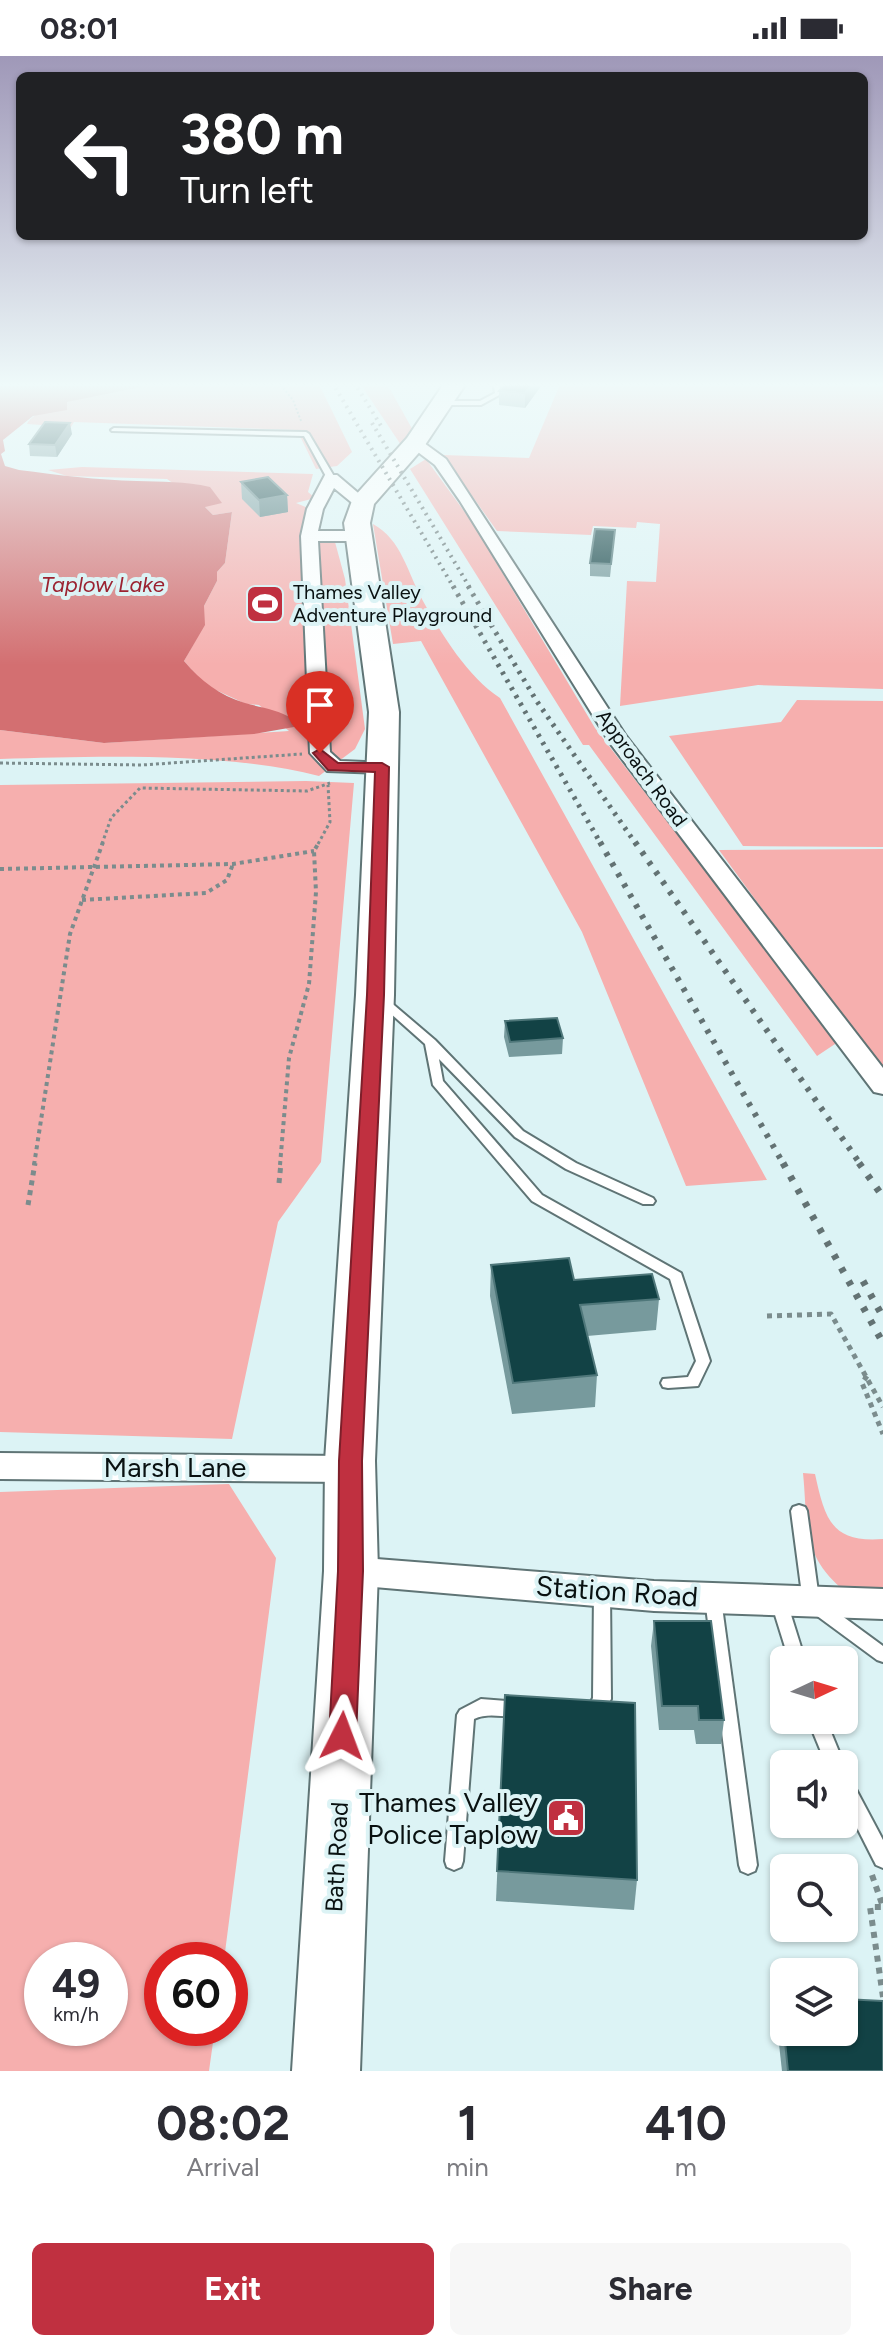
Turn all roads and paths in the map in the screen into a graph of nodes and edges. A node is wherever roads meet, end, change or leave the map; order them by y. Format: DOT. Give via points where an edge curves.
graph roads {
  1 [pos="391,476"];
  2 [pos="451,476"];
  3 [pos="331,478"];
  4 [pos="360,520"];
  5 [pos="309,536"];
  6 [pos="320,753"];
  7 [pos="0,763"];
  8 [pos="364,767"];
  9 [pos="328,785"];
  10 [pos="314,851"];
  11 [pos="233,864"];
  12 [pos="93,867"];
  13 [pos="0,869"];
  14 [pos="82,900"];
  15 [pos="375,995"];
  16 [pos="431,1043"];
  17 [pos="883,1086"];
  18 [pos="279,1183"];
  19 [pos="648,1201"];
  20 [pos="28,1205"];
  21 [pos="767,1316"];
  22 [pos="867,1376"];
  23 [pos="668,1383"];
  24 [pos="883,1407"];
  25 [pos="883,1434"];
  26 [pos="0,1466"];
  27 [pos="350,1469"];
  28 [pos="799,1511"];
  29 [pos="351,1571"];
  30 [pos="602,1591"];
  31 [pos="713,1599"];
  32 [pos="794,1601"];
  33 [pos="883,1604"];
  34 [pos="796,1646"];
  35 [pos="883,1655"];
  36 [pos="541,1711"];
  37 [pos="571,1713"];
  38 [pos="858,1819"];
  39 [pos="454,1861"];
  40 [pos="748,1865"];
  41 [pos="876,1865"];
  42 [pos="883,1997"];
  43 [pos="332,2055"];
  1 -- 4 [label="main road"];
  2 -- 17 [label="street, Approach Road" via="617,739"];
  3 -- 4 [label="street"];
  3 -- 5 [label="street"];
  4 -- 5 [label="street"];
  4 -- 8 [label="main road, Bath Road" via="384,712"];
  5 -- 6 [label="street"];
  6 -- 7 [label="path" via="142,765"];
  6 -- 8 [label="street" via="334,767"];
  8 -- 9 [label="path"];
  8 -- 15 [label="main road, Bath Road"];
  9 -- 10 [label="path" via="330,822"];
  9 -- 12 [label="path" via="307,791 140,788 111,818"];
  10 -- 11 [label="path"];
  10 -- 18 [label="path" via="309,984 289,1058"];
  11 -- 12 [label="path"];
  11 -- 14 [label="path" via="227,880 206,893"];
  12 -- 13 [label="path"];
  12 -- 14 [label="path"];
  14 -- 20 [label="path" via="70,934"];
  15 -- 16 [label="lane"];
  15 -- 27 [label="main road, Bath Road"];
  16 -- 19 [label="lane" via="519,1134 571,1166"];
  16 -- 23 [label="lane" via="437,1082 537,1198 676,1276 703,1361 693,1382"];
  21 -- 22 [label="path" via="831,1314"];
  22 -- 24 [label="path"];
  22 -- 25 [label="path" via="863,1392"];
  26 -- 27 [label="street, Marsh Lane"];
  27 -- 29 [label="main road, Bath Road"];
  28 -- 32 [label="lane"];
  29 -- 30 [label="street, Station Road"];
  29 -- 43 [label="main road, Bath Road"];
  30 -- 31 [label="street, Station Road"];
  30 -- 37 [label="lane" via="601,1704 592,1714"];
  31 -- 32 [label="street, Station Road"];
  31 -- 40 [label="lane"];
  32 -- 33 [label="street, Station Road"];
  32 -- 34 [label="lane"];
  32 -- 35 [label="lane"];
  36 -- 39 [label="lane" via="481,1707 466,1715"];
  38 -- 41 [label="lane"];
  41 -- 42 [label="path" via="883,1907 870,1907"];
}
